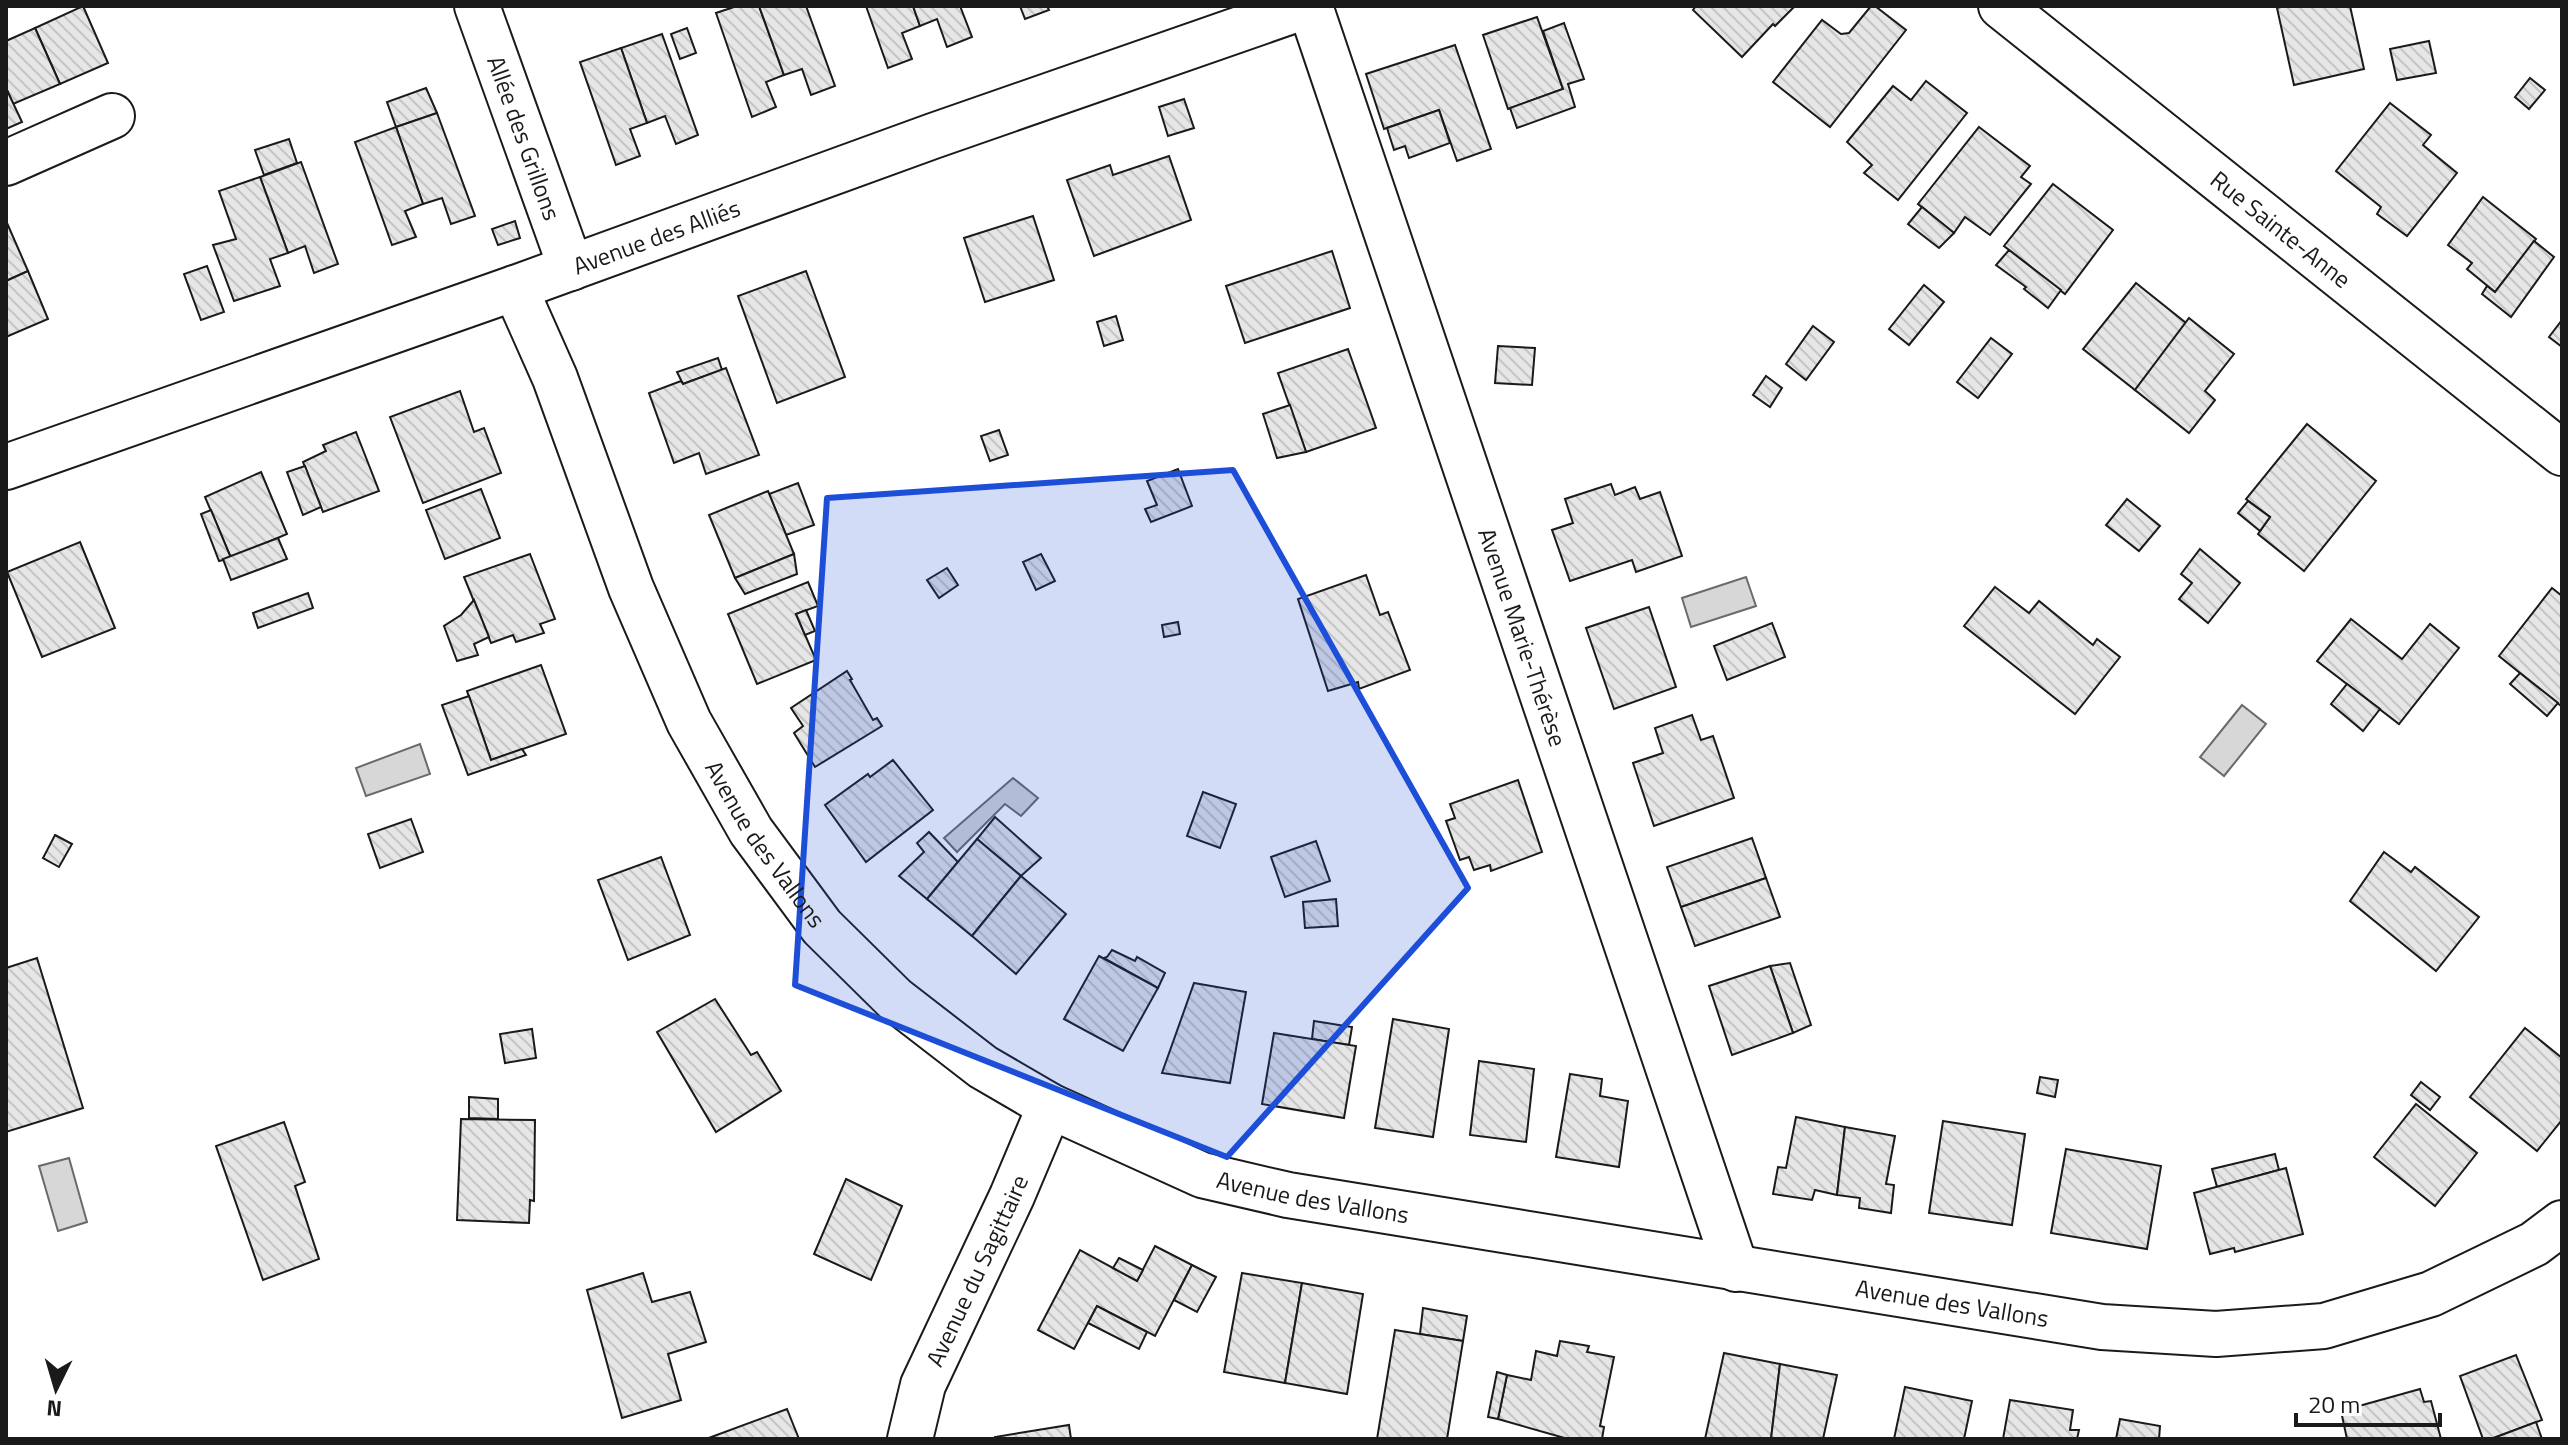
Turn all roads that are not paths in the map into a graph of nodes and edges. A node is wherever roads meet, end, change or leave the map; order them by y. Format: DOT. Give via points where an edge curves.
graph roads {
  1 [pos="477,6"];
  2 [pos="1308,6"];
  3 [pos="2001,6"];
  4 [pos="112,116"];
  5 [pos="6,163"];
  6 [pos="571,268"];
  7 [pos="515,288"];
  8 [pos="2562,453"];
  9 [pos="9,464"];
  10 [pos="1050,1106"];
  11 [pos="2562,1223"];
  12 [pos="1736,1269"];
  13 [pos="910,1439"];
  1 -- 6 [label="street, Allée des Grillons"];
  2 -- 6 [label="street, Avenue des Alliés"];
  2 -- 12 [label="street, Avenue Marie-Thérèse"];
  3 -- 8 [label="street, Rue Sainte-Anne"];
  4 -- 5 [label="street"];
  6 -- 7 [label="street, Avenue des Alliés"];
  7 -- 9 [label="street, Avenue des Alliés"];
  7 -- 10 [label="street, Avenue des Vallons" via="689,722 751,831 822,927 895,999 983,1067"];
  10 -- 12 [label="street, Avenue des Vallons" via="1202,1175 1288,1195"];
  10 -- 13 [label="street, Avenue du Sagittaire" via="923,1385"];
  11 -- 12 [label="street, Avenue des Vallons" via="2534,1244 2431,1294 2324,1326 2216,1334 2102,1327"];
}
